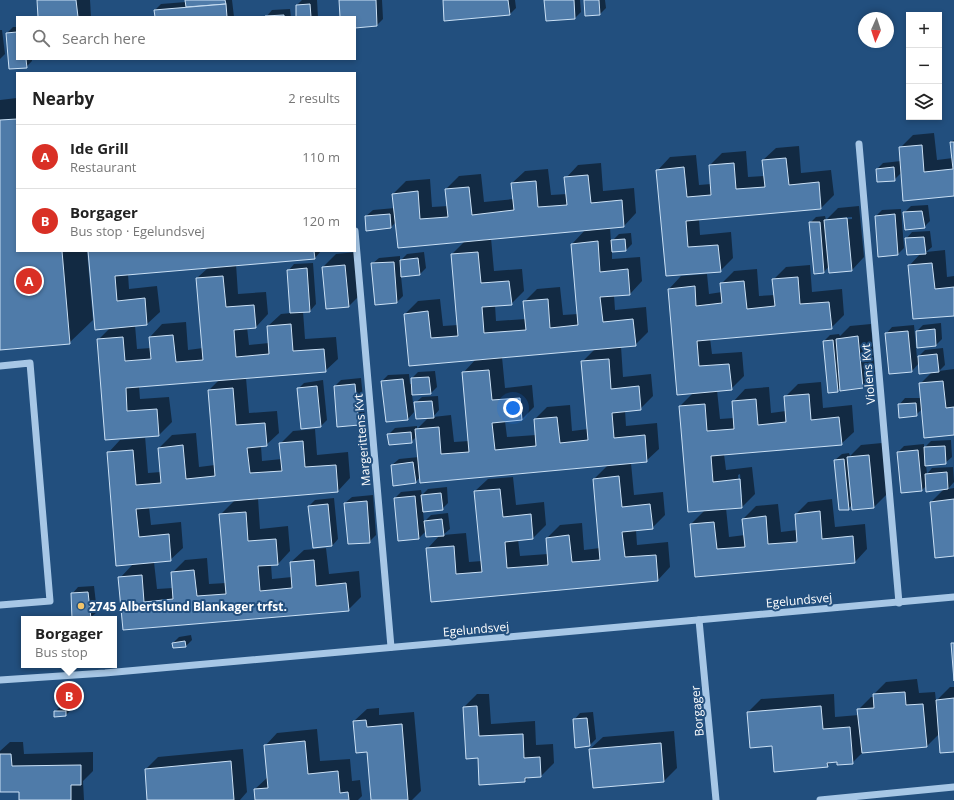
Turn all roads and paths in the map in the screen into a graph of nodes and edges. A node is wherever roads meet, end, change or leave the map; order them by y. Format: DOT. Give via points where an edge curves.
graph roads {
  1 [pos="859,144"];
  2 [pos="356,242"];
  3 [pos="0,366"];
  4 [pos="954,597"];
  5 [pos="899,602"];
  6 [pos="0,605"];
  7 [pos="699,620"];
  8 [pos="392,647"];
  9 [pos="0,680"];
  10 [pos="954,788"];
  11 [pos="716,800"];
  12 [pos="820,800"];
  1 -- 5 [label="street, Violens Kvt"];
  2 -- 8 [label="street, Margerittens Kvt"];
  3 -- 6 [label="street" via="30,363 50,601"];
  4 -- 5 [label="street, Egelundsvej"];
  5 -- 7 [label="street, Egelundsvej"];
  7 -- 8 [label="street, Egelundsvej"];
  7 -- 11 [label="street, Borgager"];
  8 -- 9 [label="street, Egelundsvej"];
  10 -- 12 [label="street"];
}
